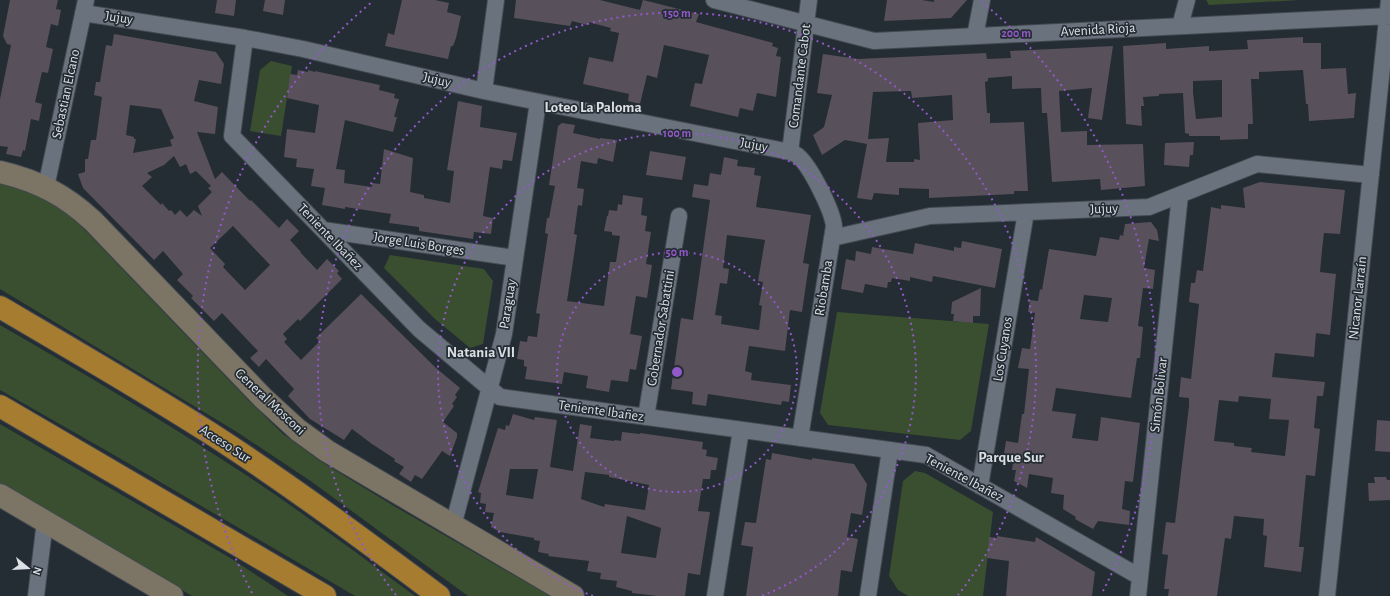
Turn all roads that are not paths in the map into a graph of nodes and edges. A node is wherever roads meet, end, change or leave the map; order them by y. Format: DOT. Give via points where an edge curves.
graph roads {
  1 [pos="496,0"];
  2 [pos="714,0"];
  3 [pos="810,0"];
  4 [pos="982,0"];
  5 [pos="1187,0"];
  6 [pos="1390,0"];
  7 [pos="84,6"];
  8 [pos="1388,17"];
  9 [pos="806,23"];
  10 [pos="1180,26"];
  11 [pos="975,36"];
  12 [pos="245,38"];
  13 [pos="484,91"];
  14 [pos="538,102"];
  15 [pos="790,152"];
  16 [pos="0,172"];
  17 [pos="1371,175"];
  18 [pos="46,187"];
  19 [pos="1180,195"];
  20 [pos="1026,212"];
  21 [pos="679,216"];
  22 [pos="323,230"];
  23 [pos="832,238"];
  24 [pos="515,258"];
  25 [pos="0,307"];
  26 [pos="489,388"];
  27 [pos="0,406"];
  28 [pos="646,417"];
  29 [pos="740,430"];
  30 [pos="800,438"];
  31 [pos="890,450"];
  32 [pos="980,486"];
  33 [pos="0,495"];
  34 [pos="45,521"];
  35 [pos="453,526"];
  36 [pos="271,564"];
  37 [pos="1140,577"];
  38 [pos="869,595"];
  39 [pos="36,596"];
  40 [pos="172,596"];
  41 [pos="312,596"];
  42 [pos="325,596"];
  43 [pos="439,596"];
  44 [pos="573,596"];
  45 [pos="715,596"];
  46 [pos="1138,596"];
  47 [pos="1327,596"];
  1 -- 13 [label="street"];
  2 -- 9 [label="street, Avenida Rioja"];
  3 -- 9 [label="street, Comandante Cabot"];
  4 -- 11 [label="street"];
  5 -- 10 [label="street"];
  6 -- 8 [label="street, Nicanor Larraín"];
  7 -- 12 [label="street, Jujuy"];
  7 -- 18 [label="street, Sebastian Elcano"];
  8 -- 10 [label="street, Avenida Rioja"];
  8 -- 17 [label="street, Nicanor Larraín"];
  9 -- 11 [label="street, Avenida Rioja" via="874,40"];
  9 -- 15 [label="street, Comandante Cabot"];
  10 -- 11 [label="street, Avenida Rioja"];
  12 -- 13 [label="street, Jujuy"];
  12 -- 22 [label="street, Teniente Ibañez" via="232,136"];
  13 -- 14 [label="street, Jujuy"];
  14 -- 15 [label="street, Jujuy"];
  14 -- 24 [label="street, Paraguay"];
  15 -- 23 [label="street, Riobamba" via="810,171 823,196 833,222"];
  16 -- 18 [label="street, General Mosconi"];
  17 -- 19 [label="street, Jujuy" via="1257,164"];
  17 -- 47 [label="street, Nicanor Larraín"];
  18 -- 35 [label="street, General Mosconi" via="94,221 263,398 298,430 327,451"];
  19 -- 20 [label="street, Jujuy" via="1149,207"];
  19 -- 37 [label="street, Simón Bolivar"];
  20 -- 23 [label="street, Jujuy" via="930,216"];
  20 -- 32 [label="street, Los Cuyanos"];
  21 -- 28 [label="street, Gobernador Sabattini"];
  22 -- 24 [label="street, Jorge Luis Borges"];
  22 -- 26 [label="street, Teniente Ibañez" via="419,329"];
  23 -- 30 [label="street, Riobamba"];
  24 -- 26 [label="street, Paraguay" via="504,334"];
  25 -- 43 [label="highway, Acceso Sur" via="215,437 304,497"];
  26 -- 28 [label="street, Teniente Ibañez" via="500,397"];
  26 -- 35 [label="street, Paraguay"];
  27 -- 36 [label="highway"];
  28 -- 29 [label="street, Teniente Ibañez"];
  29 -- 30 [label="street, Teniente Ibañez"];
  29 -- 45 [label="street"];
  30 -- 31 [label="street, Teniente Ibañez"];
  31 -- 32 [label="street, Teniente Ibañez" via="926,455"];
  31 -- 38 [label="street"];
  32 -- 37 [label="street, Teniente Ibañez"];
  33 -- 34 [label="street"];
  34 -- 39 [label="street"];
  34 -- 40 [label="street"];
  35 -- 44 [label="street, General Mosconi"];
  36 -- 41 [label="highway"];
  36 -- 42 [label="highway"];
  37 -- 46 [label="street, Simón Bolivar"];
}
